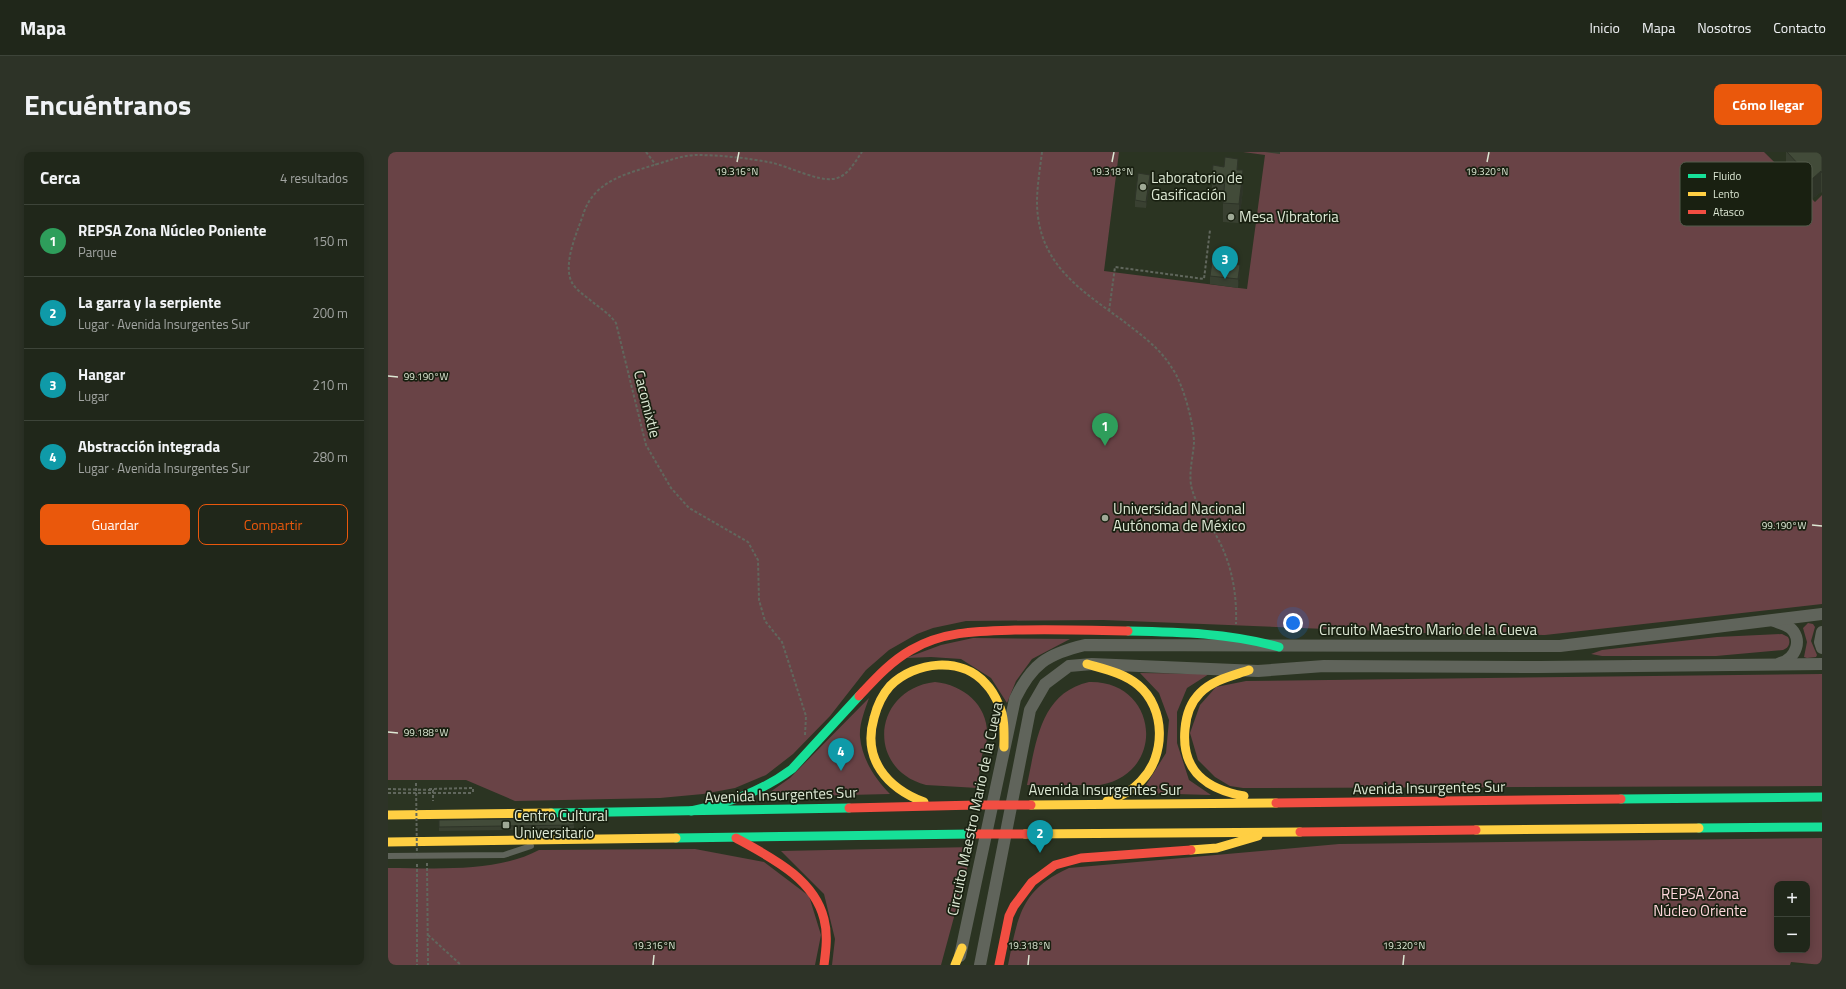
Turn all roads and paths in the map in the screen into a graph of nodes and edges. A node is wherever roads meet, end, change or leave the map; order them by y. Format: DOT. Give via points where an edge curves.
graph roads {
  1 [pos="646,152"];
  2 [pos="862,152"];
  3 [pos="1042,152"];
  4 [pos="656,165"];
  5 [pos="1210,230"];
  6 [pos="1109,311"];
  7 [pos="1822,614"];
  8 [pos="1774,621"];
  9 [pos="1822,632"];
  10 [pos="1236,637"];
  11 [pos="1279,647"];
  12 [pos="1822,648"];
  13 [pos="1087,664"];
  14 [pos="1775,664"];
  15 [pos="1822,664"];
  16 [pos="1249,670"];
  17 [pos="1004,747"];
  18 [pos="810,749"];
  19 [pos="416,783"];
  20 [pos="416,789"];
  21 [pos="388,790"];
  22 [pos="388,793"];
  23 [pos="1822,797"];
  24 [pos="1295,803"];
  25 [pos="1088,804"];
  26 [pos="932,805"];
  27 [pos="691,811"];
  28 [pos="388,815"];
  29 [pos="433,815"];
  30 [pos="1822,827"];
  31 [pos="1268,831"];
  32 [pos="736,838"];
  33 [pos="544,841"];
  34 [pos="388,842"];
  35 [pos="388,856"];
  36 [pos="428,856"];
  37 [pos="428,935"];
  38 [pos="417,965"];
  39 [pos="428,965"];
  40 [pos="461,965"];
  41 [pos="824,965"];
  42 [pos="956,965"];
  43 [pos="980,965"];
  44 [pos="998,965"];
  1 -- 4 [label="path"];
  2 -- 4 [label="path, Cacomixtle" via="847,173 832,179 820,178 773,163 717,156 684,156"];
  3 -- 6 [label="path" via="1037,203 1039,226 1045,244 1054,262 1071,281"];
  4 -- 18 [label="path, Cacomixtle" via="631,171 597,190 586,207 573,242 568,272 574,286 608,312 616,323 646,445 671,488 689,508 748,542 758,560 760,600 765,621 782,642 806,716 804,733"];
  5 -- 6 [label="path" via="1204,279 1115,267"];
  6 -- 10 [label="path" via="1159,350 1174,370 1182,390 1194,442 1190,467 1192,486 1198,504 1218,538 1230,568 1236,599"];
  7 -- 8 [label="street, Circuito Maestro Mario de la Cueva"];
  8 -- 11 [label="street, Circuito Maestro Mario de la Cueva" via="1560,646"];
  8 -- 14 [label="street" via="1790,627 1797,642 1791,658"];
  9 -- 12 [label="street"];
  10 -- 11 [label="main road"];
  10 -- 18 [label="main road" via="1201,633 1051,629 974,631 944,636 912,649 887,666"];
  11 -- 17 [label="street, Circuito Maestro Mario de la Cueva" via="1085,645 1067,649 1037,666 1025,680 1015,699"];
  13 -- 16 [label="street"];
  13 -- 25 [label="main road" via="1119,674 1145,692 1156,713 1159,738 1155,760 1142,782 1115,798"];
  13 -- 43 [label="street" via="1069,666 1045,684 1030,710"];
  14 -- 15 [label="street"];
  14 -- 16 [label="street" via="1324,666"];
  16 -- 24 [label="main road" via="1218,680 1195,698 1187,717 1184,747 1197,775 1223,792"];
  17 -- 26 [label="main road" via="1004,720 999,704 985,682 971,672 956,666 932,665 915,669 896,680 882,695 874,712 870,732 873,756 880,770 896,788 912,798"];
  17 -- 42 [label="street, Circuito Maestro Mario de la Cueva" via="962,948"];
  18 -- 27 [label="main road" via="792,769 764,788 728,803"];
  19 -- 20 [label="path, bridge"];
  20 -- 22 [label="path, bridge" via="473,788 473,793"];
  20 -- 38 [label="path, bridge"];
  21 -- 29 [label="path, bridge" via="433,790"];
  23 -- 24 [label="main road, Avenida Insurgentes Sur"];
  24 -- 25 [label="main road, Avenida Insurgentes Sur"];
  25 -- 26 [label="main road, Avenida Insurgentes Sur, bridge"];
  26 -- 27 [label="main road, Avenida Insurgentes Sur"];
  27 -- 29 [label="main road, Avenida Insurgentes Sur"];
  28 -- 29 [label="main road, Avenida Insurgentes Sur"];
  30 -- 31 [label="main road"];
  31 -- 32 [label="main road, bridge"];
  31 -- 44 [label="main road" via="1217,848 1081,858 1055,865 1032,882 1014,906 1009,916"];
  32 -- 33 [label="main road"];
  32 -- 41 [label="main road" via="786,866 811,891 821,910 827,933"];
  33 -- 34 [label="main road"];
  33 -- 36 [label="lane" via="504,855"];
  35 -- 36 [label="lane"];
  36 -- 37 [label="path"];
  37 -- 39 [label="path"];
  37 -- 40 [label="path"];
}
